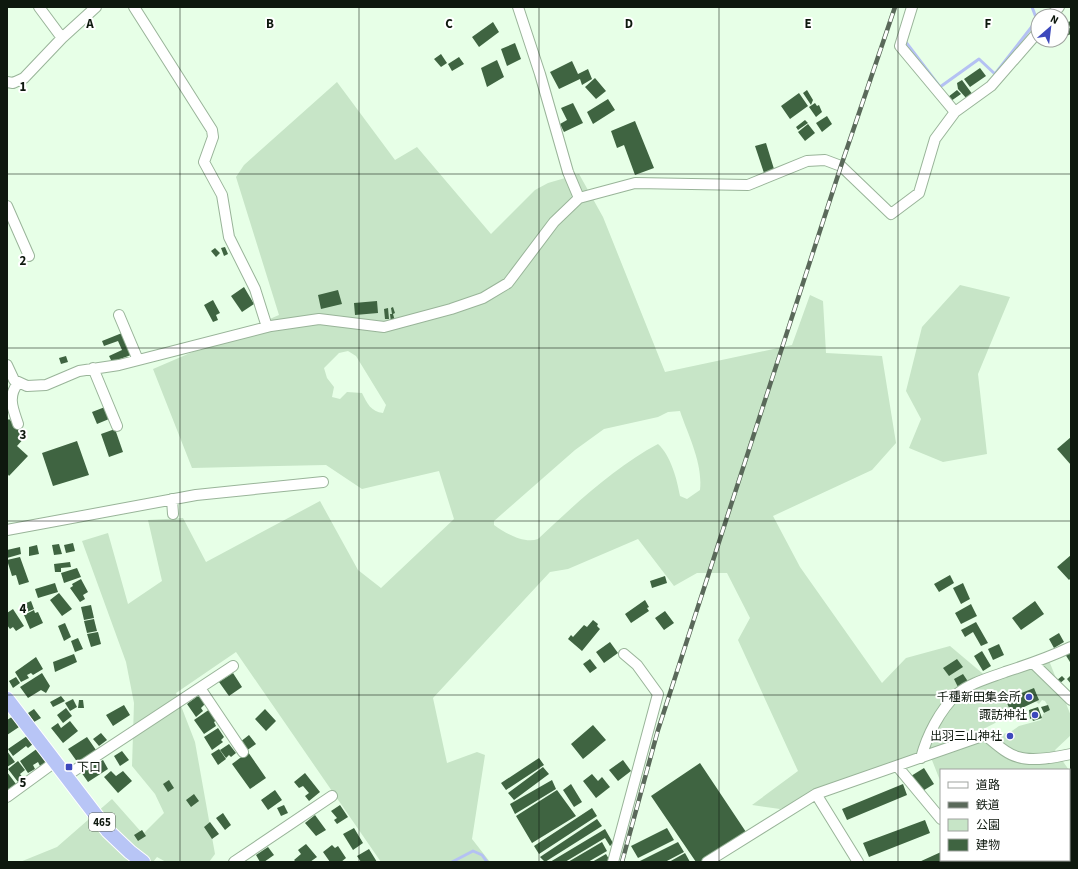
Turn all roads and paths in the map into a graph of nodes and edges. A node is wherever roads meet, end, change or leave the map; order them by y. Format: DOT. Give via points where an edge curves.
graph roads {
  1 [pos="39,7"];
  2 [pos="96,7"];
  3 [pos="134,7"];
  4 [pos="518,7"];
  5 [pos="912,7"];
  6 [pos="62,38"];
  7 [pos="1030,41"];
  8 [pos="7,82"];
  9 [pos="955,112"];
  10 [pos="579,198"];
  11 [pos="7,206"];
  12 [pos="30,256"];
  13 [pos="119,315"];
  14 [pos="267,327"];
  15 [pos="138,360"];
  16 [pos="7,365"];
  17 [pos="93,368"];
  18 [pos="18,383"];
  19 [pos="18,424"];
  20 [pos="117,426"];
  21 [pos="323,482"];
  22 [pos="172,499"];
  23 [pos="173,514"];
  24 [pos="7,530"];
  25 [pos="1071,647"];
  26 [pos="624,654"];
  27 [pos="1033,663"];
  28 [pos="234,666"];
  29 [pos="200,688"];
  30 [pos="7,699"];
  31 [pos="1071,700"];
  32 [pos="243,752"];
  33 [pos="1071,754"];
  34 [pos="921,758"];
  35 [pos="56,762"];
  36 [pos="897,766"];
  37 [pos="66,776"];
  38 [pos="816,794"];
  39 [pos="332,796"];
  40 [pos="7,797"];
  41 [pos="940,818"];
  42 [pos="143,862"];
  43 [pos="234,862"];
  44 [pos="613,862"];
  45 [pos="707,862"];
  46 [pos="858,862"];
  1 -- 6 [label="street"];
  2 -- 6 [label="street"];
  3 -- 14 [label="street" via="212,130 213,138 204,162 222,195 229,238 255,289"];
  4 -- 10 [label="street" via="568,172"];
  5 -- 9 [label="street" via="900,46"];
  6 -- 8 [label="street" via="24,78 13,83"];
  7 -- 9 [label="street" via="992,86"];
  9 -- 10 [label="street" via="935,139 919,193 891,214 841,166 825,160 807,161 748,185 635,183"];
  10 -- 14 [label="street" via="554,222 508,283 483,298 384,327 319,319"];
  11 -- 12 [label="street"];
  13 -- 15 [label="street"];
  14 -- 15 [label="street"];
  15 -- 17 [label="street"];
  16 -- 18 [label="street" via="9,373"];
  17 -- 18 [label="street" via="46,385 34,387"];
  17 -- 20 [label="street"];
  18 -- 19 [label="street" via="11,396"];
  21 -- 22 [label="street"];
  22 -- 23 [label="street"];
  22 -- 24 [label="street"];
  25 -- 27 [label="street"];
  26 -- 44 [label="street" via="637,665 658,694"];
  27 -- 31 [label="street"];
  27 -- 34 [label="street" via="980,681 958,693 932,729"];
  28 -- 29 [label="street"];
  29 -- 32 [label="street"];
  29 -- 37 [label="street"];
  30 -- 35 [label="highway, 465"];
  33 -- 34 [label="street" via="1050,758 1019,758 985,735"];
  34 -- 36 [label="street"];
  35 -- 37 [label="highway, 465"];
  35 -- 40 [label="street"];
  36 -- 38 [label="street"];
  36 -- 41 [label="street"];
  37 -- 42 [label="highway, 465" via="108,831"];
  38 -- 45 [label="street"];
  38 -- 46 [label="street"];
  39 -- 43 [label="street"];
}
